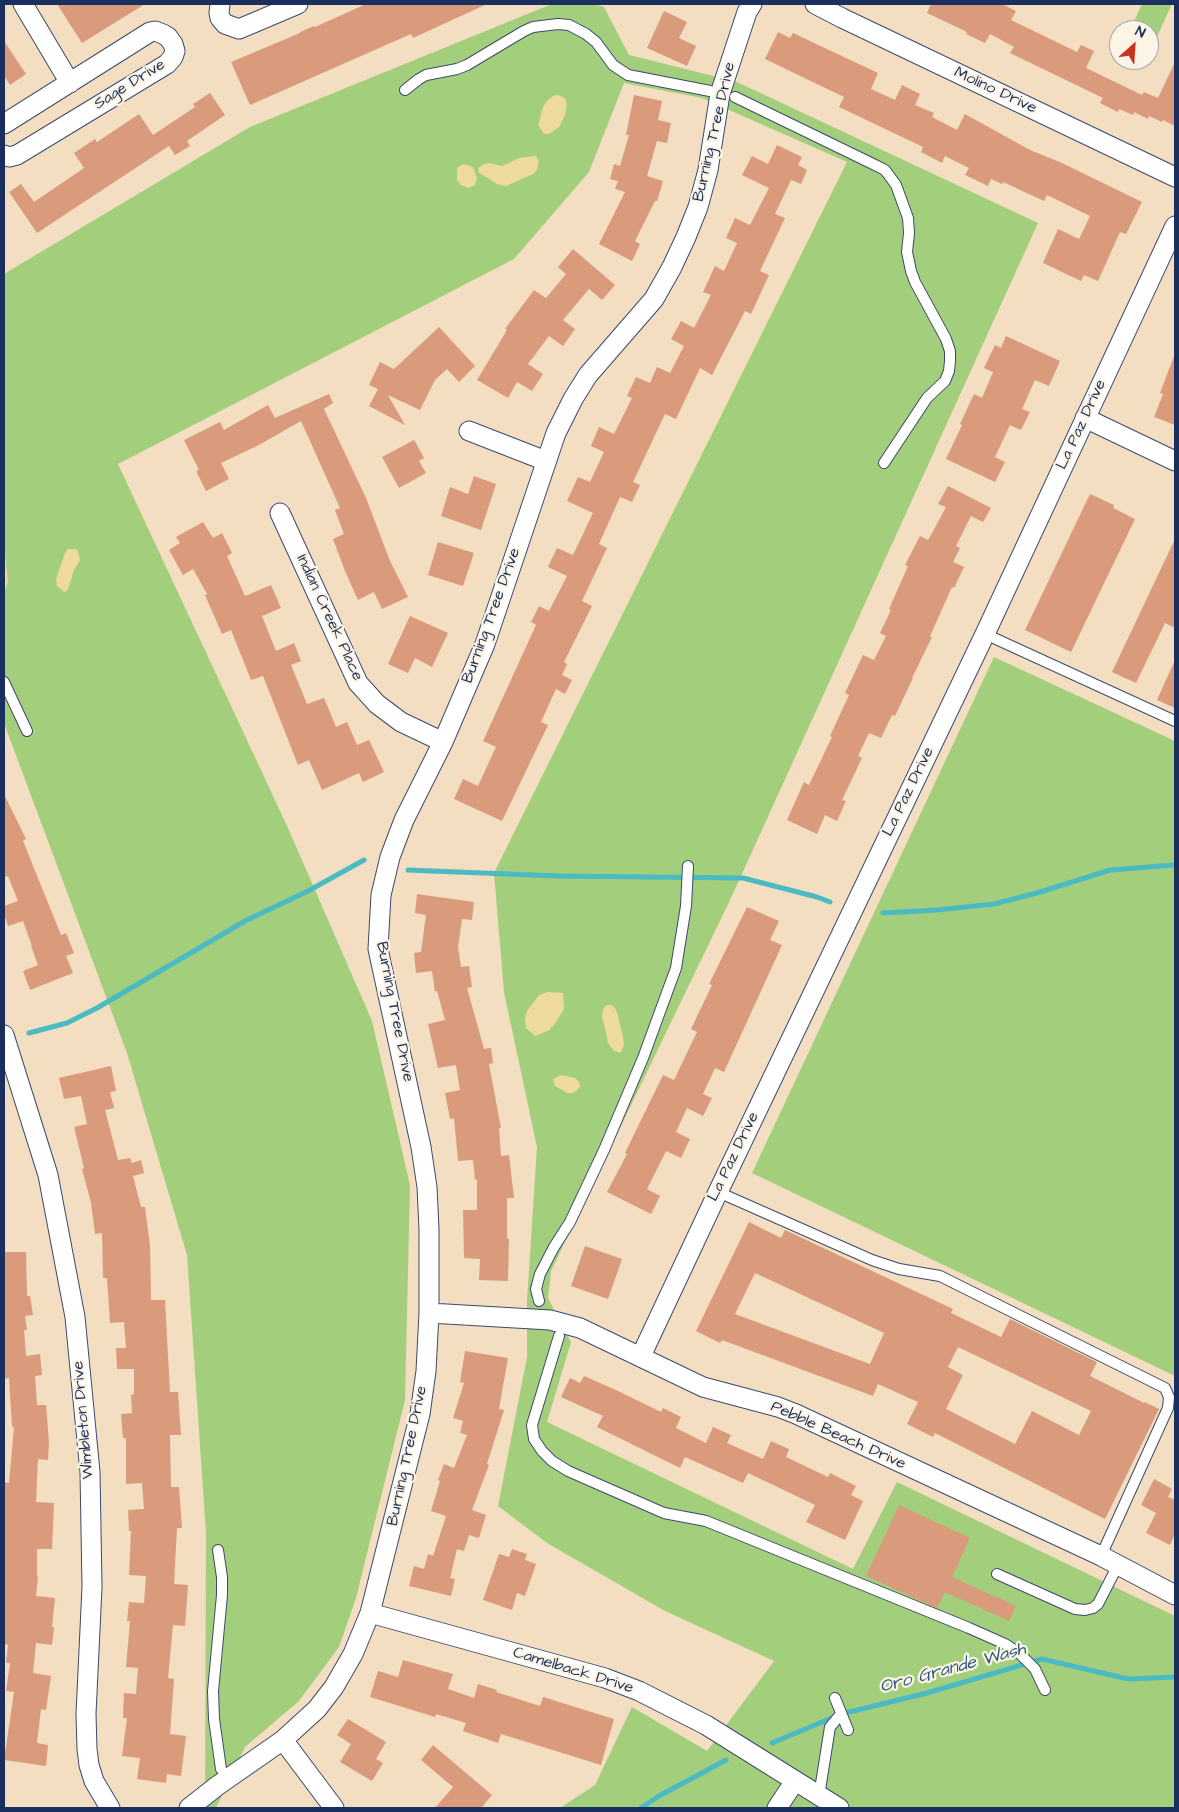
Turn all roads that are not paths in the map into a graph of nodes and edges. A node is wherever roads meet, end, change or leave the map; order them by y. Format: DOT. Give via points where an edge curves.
graph roads {
  1 [pos="23,4"];
  2 [pos="220,4"];
  3 [pos="298,4"];
  4 [pos="752,4"];
  5 [pos="815,4"];
  6 [pos="70,83"];
  7 [pos="406,90"];
  8 [pos="710,91"];
  9 [pos="735,98"];
  10 [pos="4,124"];
  11 [pos="4,155"];
  12 [pos="1175,177"];
  13 [pos="1175,226"];
  14 [pos="1086,418"];
  15 [pos="469,431"];
  16 [pos="546,461"];
  17 [pos="1175,461"];
  18 [pos="884,463"];
  19 [pos="280,513"];
  20 [pos="985,634"];
  21 [pos="4,682"];
  22 [pos="1175,721"];
  23 [pos="27,731"];
  24 [pos="443,742"];
  25 [pos="688,866"];
  26 [pos="4,1035"];
  27 [pos="718,1192"];
  28 [pos="539,1301"];
  29 [pos="429,1313"];
  30 [pos="559,1336"];
  31 [pos="641,1356"];
  32 [pos="218,1550"];
  33 [pos="1101,1556"];
  34 [pos="1118,1565"];
  35 [pos="996,1574"];
  36 [pos="1175,1595"];
  37 [pos="370,1613"];
  38 [pos="1045,1690"];
  39 [pos="834,1698"];
  40 [pos="842,1714"];
  41 [pos="848,1730"];
  42 [pos="283,1740"];
  43 [pos="221,1769"];
  44 [pos="795,1781"];
  45 [pos="819,1796"];
  46 [pos="110,1808"];
  47 [pos="189,1808"];
  48 [pos="334,1808"];
  49 [pos="777,1808"];
  50 [pos="839,1808"];
  1 -- 6 [label="street"];
  2 -- 3 [label="street" via="220,18 225,24 239,29"];
  4 -- 16 [label="street, Burning Tree Drive" via="720,94 708,170 686,237 654,299 588,374 572,399"];
  5 -- 12 [label="street, Molino Drive"];
  6 -- 10 [label="street, Sage Drive"];
  6 -- 11 [label="street, Sage Drive" via="150,32 163,34 173,44 175,51 167,64 17,155"];
  7 -- 8 [label="lane" via="426,75 467,65 524,31 558,24 569,25 586,34 614,65 628,74"];
  9 -- 18 [label="lane" via="885,170 896,185 908,218 907,252 911,271 946,339 950,361 945,381 927,398"];
  13 -- 14 [label="street, La Paz Drive"];
  14 -- 17 [label="street"];
  14 -- 20 [label="street, La Paz Drive"];
  15 -- 16 [label="street"];
  16 -- 24 [label="street, Burning Tree Drive" via="485,644"];
  19 -- 24 [label="street, Indian Creek Place" via="358,683 400,722"];
  20 -- 22 [label="lane"];
  20 -- 27 [label="street, La Paz Drive"];
  21 -- 23 [label="lane"];
  24 -- 29 [label="street, Burning Tree Drive" via="404,820 390,857 381,895 378,950 427,1187"];
  25 -- 28 [label="lane" via="686,906 676,968 604,1150 570,1222 540,1274 536,1289"];
  26 -- 46 [label="street, Wimbleton Drive" via="48,1175 75,1317 90,1472 92,1587 87,1749 94,1780"];
  27 -- 31 [label="street, La Paz Drive"];
  27 -- 33 [label="lane" via="872,1260 899,1269 940,1276 1165,1388 1169,1396 1168,1408"];
  29 -- 31 [label="street, Pebble Beach Drive" via="550,1320 580,1328"];
  29 -- 37 [label="street, Burning Tree Drive" via="420,1414"];
  30 -- 38 [label="lane" via="532,1426 534,1439 552,1461 664,1512 706,1521 1005,1644 1035,1670"];
  31 -- 33 [label="street, Pebble Beach Drive" via="703,1387 796,1414"];
  32 -- 43 [label="lane" via="222,1595 213,1691"];
  33 -- 34 [label="street, Pebble Beach Drive"];
  34 -- 35 [label="lane" via="1098,1604 1085,1610"];
  34 -- 36 [label="street, Pebble Beach Drive"];
  37 -- 42 [label="street, Burning Tree Drive" via="353,1654 334,1687"];
  37 -- 44 [label="street, Camelback Drive" via="605,1678 639,1691 706,1725"];
  39 -- 40 [label="lane"];
  40 -- 41 [label="lane"];
  40 -- 45 [label="lane" via="830,1727"];
  42 -- 47 [label="street, Burning Tree Drive"];
  42 -- 48 [label="street"];
  44 -- 45 [label="street, Camelback Drive"];
  44 -- 49 [label="street"];
  45 -- 50 [label="street, Camelback Drive"];
}
